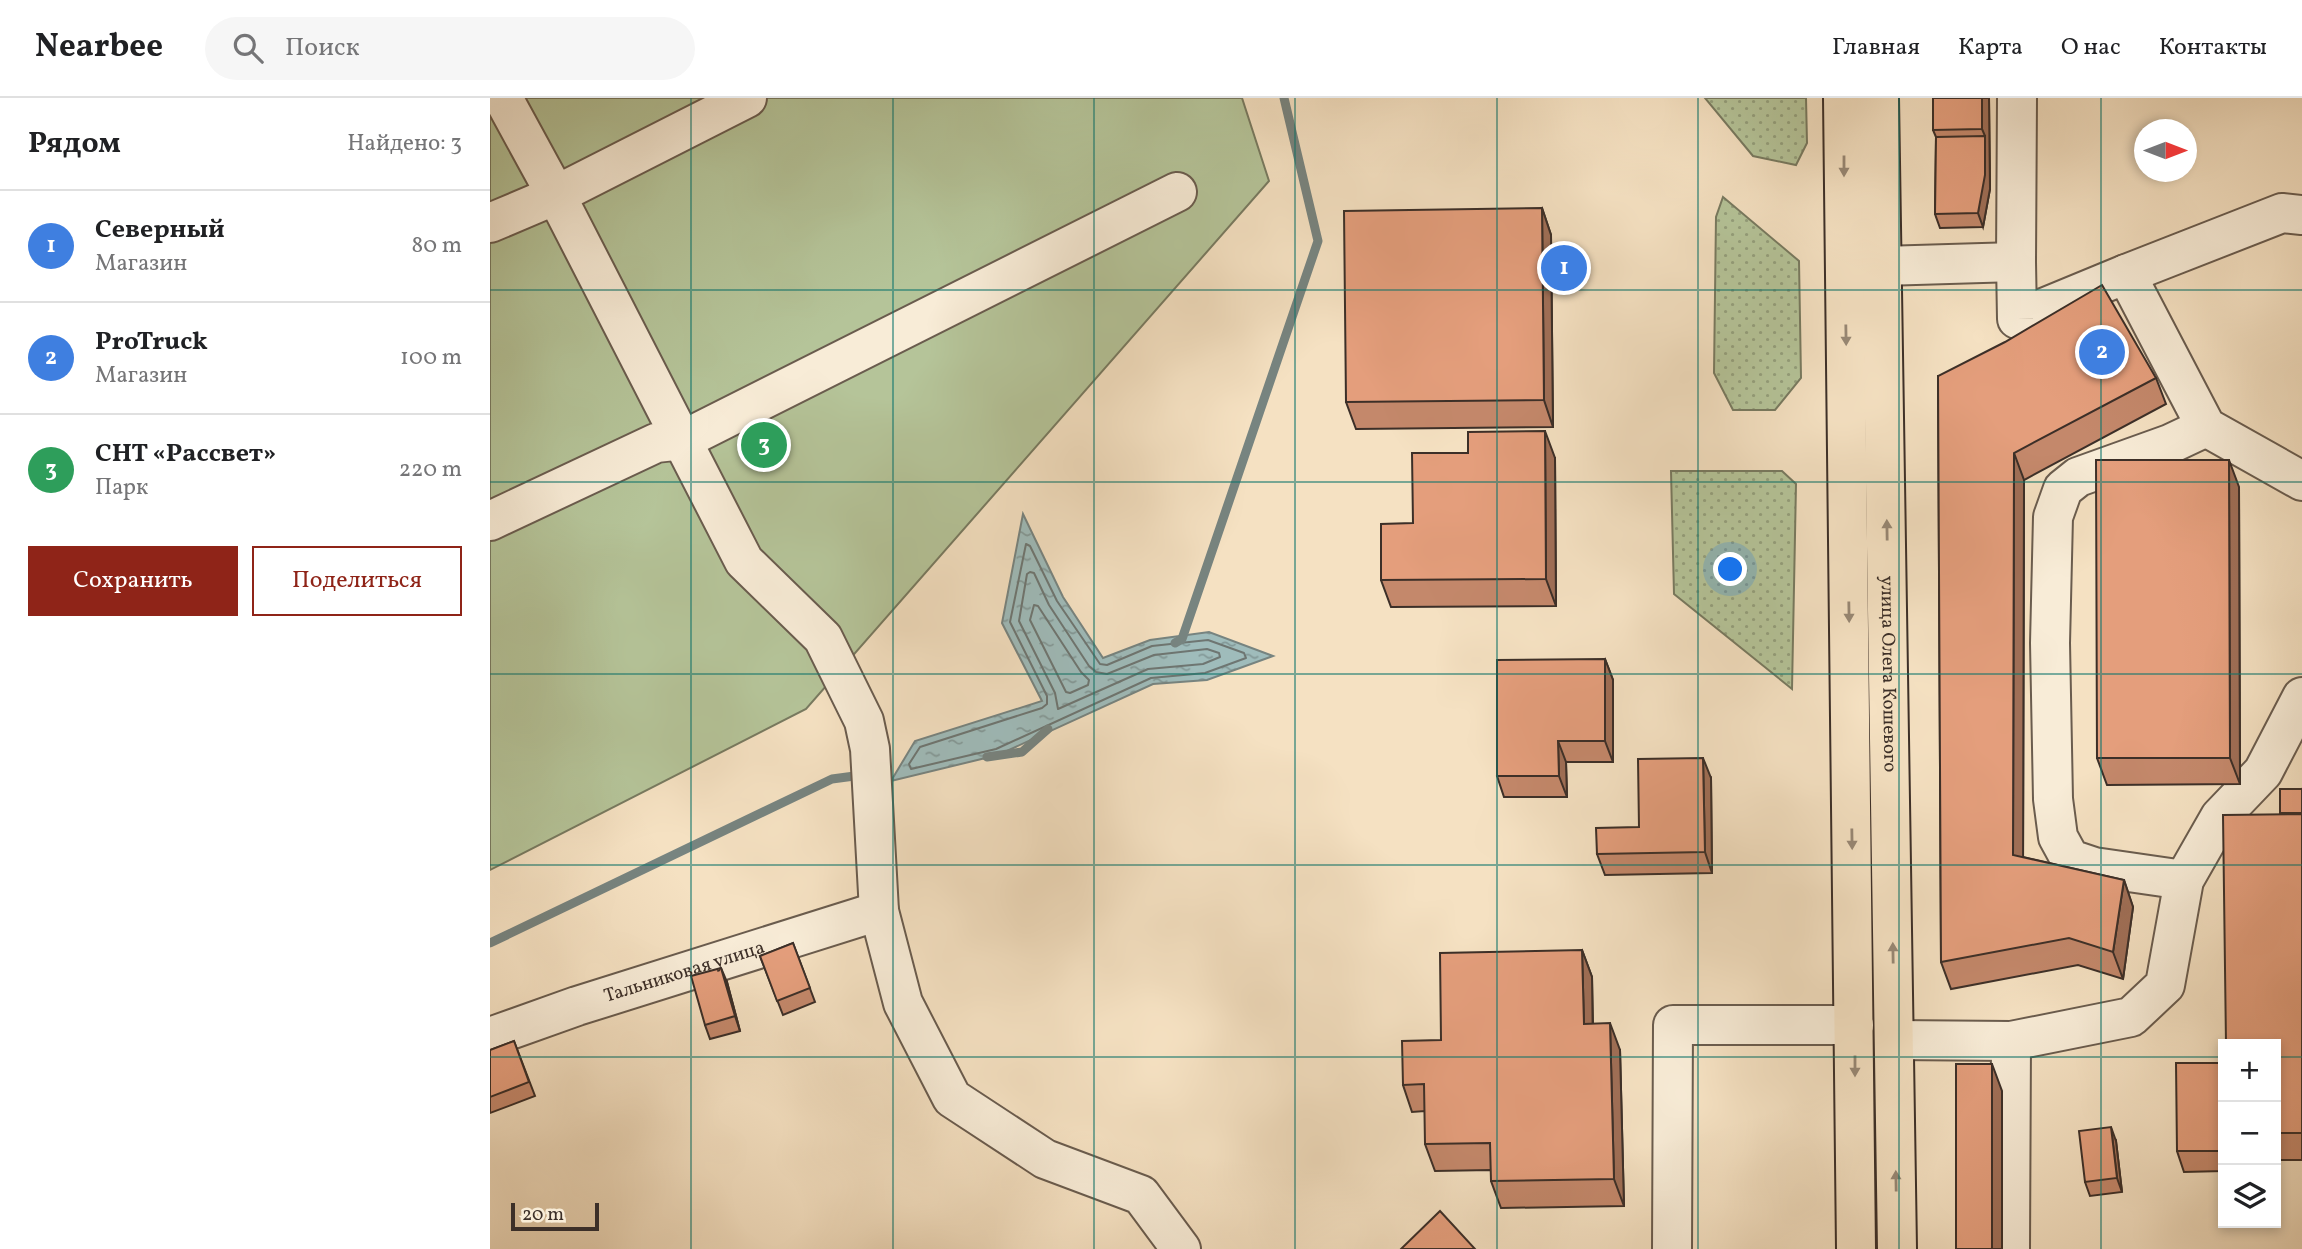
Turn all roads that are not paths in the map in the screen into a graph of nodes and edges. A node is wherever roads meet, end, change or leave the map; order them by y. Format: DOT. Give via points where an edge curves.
graph roads {
  1 [pos="503,98"];
  2 [pos="747,98"];
  3 [pos="1843,98"];
  4 [pos="1879,98"];
  5 [pos="2017,98"];
  6 [pos="1177,191"];
  7 [pos="556,195"];
  8 [pos="2302,215"];
  9 [pos="490,223"];
  10 [pos="2015,262"];
  11 [pos="1844,267"];
  12 [pos="1882,267"];
  13 [pos="2126,274"];
  14 [pos="2206,428"];
  15 [pos="683,440"];
  16 [pos="2302,481"];
  17 [pos="490,521"];
  18 [pos="2302,697"];
  19 [pos="2184,880"];
  20 [pos="879,911"];
  21 [pos="1854,1025"];
  22 [pos="490,1037"];
  23 [pos="1895,1040"];
  24 [pos="2011,1041"];
  25 [pos="1181,1249"];
  26 [pos="1672,1249"];
  27 [pos="1856,1249"];
  28 [pos="1896,1249"];
  29 [pos="2010,1249"];
  1 -- 7 [label="street"];
  2 -- 7 [label="street"];
  3 -- 11 [label="main road, улица Олега Кошевого, one-way"];
  4 -- 12 [label="main road, улица Олега Кошевого"];
  5 -- 10 [label="street"];
  6 -- 15 [label="street"];
  7 -- 9 [label="street"];
  7 -- 15 [label="street"];
  8 -- 13 [label="street" via="2282,213"];
  10 -- 12 [label="street"];
  10 -- 13 [label="street" via="2017,319"];
  11 -- 12 [label="main road"];
  11 -- 21 [label="main road, улица Олега Кошевого, one-way"];
  23 -- 12 [label="main road, улица Олега Кошевого, one-way"];
  13 -- 14 [label="street"];
  14 -- 16 [label="street"];
  14 -- 19 [label="street" via="2078,477 2063,489 2053,517 2050,643 2058,837 2070,859 2094,867"];
  15 -- 17 [label="street" via="656,443"];
  15 -- 20 [label="street" via="744,561 823,638 864,721 870,749"];
  18 -- 19 [label="street" via="2263,772 2220,817"];
  19 -- 24 [label="street" via="2165,985 2131,1017"];
  20 -- 22 [label="street, Тальниковая улица"];
  20 -- 25 [label="street" via="902,1003 952,1098 1045,1159 1141,1195"];
  21 -- 26 [label="street" via="1673,1025"];
  21 -- 27 [label="main road, улица Олега Кошевого, one-way"];
  23 -- 24 [label="street"];
  28 -- 23 [label="main road, улица Олега Кошевого, one-way"];
  24 -- 29 [label="street"];
}
